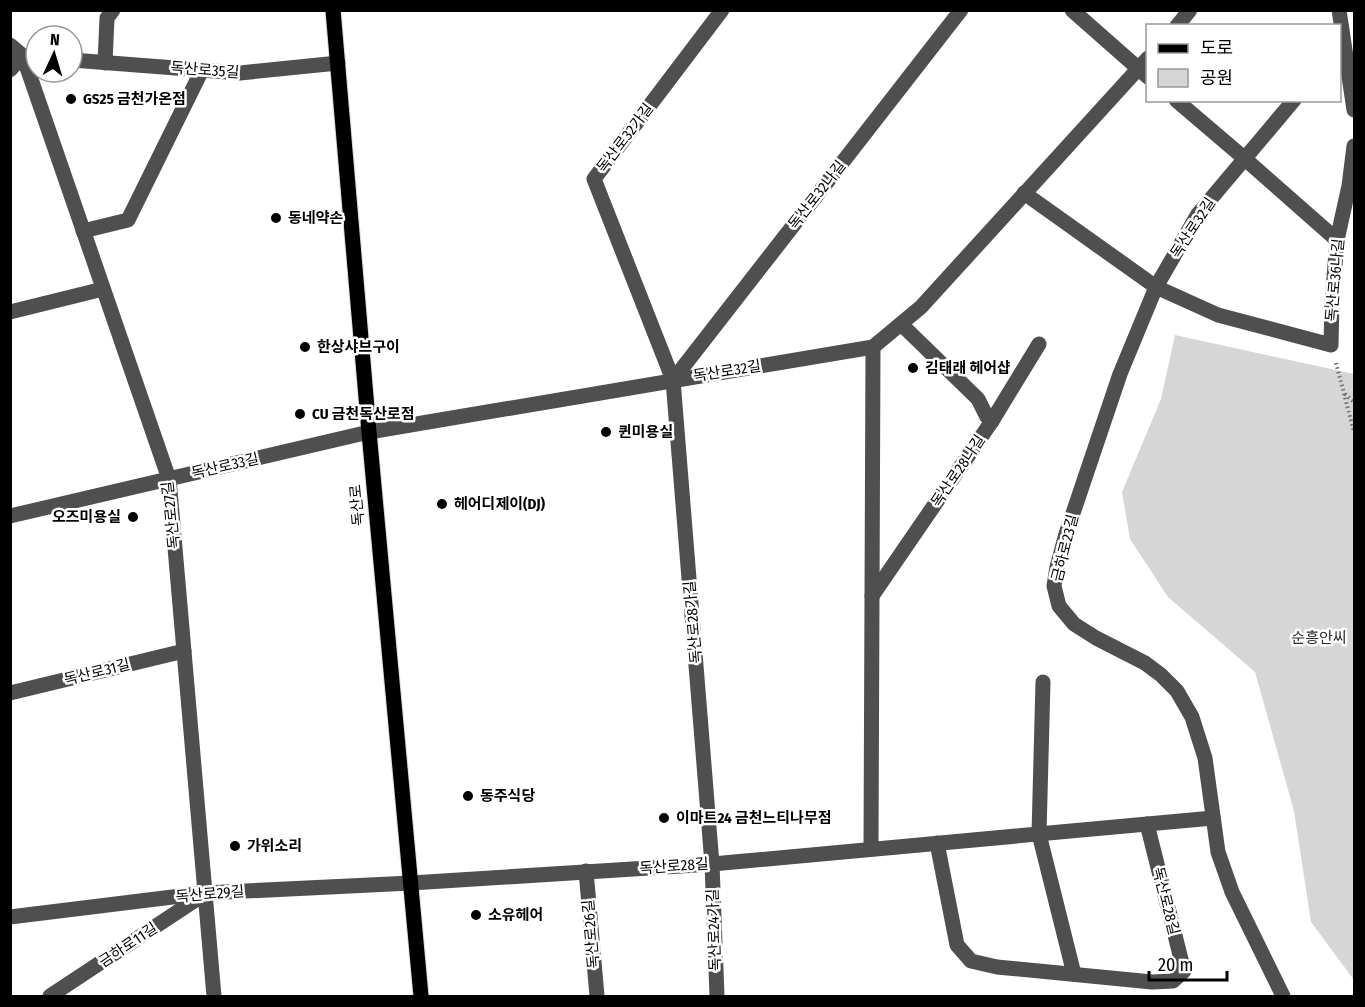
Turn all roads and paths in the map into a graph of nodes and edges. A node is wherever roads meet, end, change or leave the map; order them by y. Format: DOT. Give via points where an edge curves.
graph roads {
  1 [pos="113,10"];
  2 [pos="333,10"];
  3 [pos="961,10"];
  4 [pos="1072,10"];
  5 [pos="1190,10"];
  6 [pos="720,11"];
  7 [pos="1179,24"];
  8 [pos="1341,38"];
  9 [pos="10,45"];
  10 [pos="24,53"];
  11 [pos="24,61"];
  12 [pos="84,61"];
  13 [pos="105,63"];
  14 [pos="338,63"];
  15 [pos="1144,68"];
  16 [pos="10,70"];
  17 [pos="202,70"];
  18 [pos="38,84"];
  19 [pos="1178,102"];
  20 [pos="1292,102"];
  21 [pos="1354,110"];
  22 [pos="1354,146"];
  23 [pos="1244,158"];
  24 [pos="1024,193"];
  25 [pos="83,231"];
  26 [pos="1337,240"];
  27 [pos="1156,287"];
  28 [pos="103,288"];
  29 [pos="10,312"];
  30 [pos="900,324"];
  31 [pos="1039,344"];
  32 [pos="1331,345"];
  33 [pos="873,347"];
  34 [pos="673,380"];
  35 [pos="1344,393"];
  36 [pos="1354,402"];
  37 [pos="992,421"];
  38 [pos="369,432"];
  39 [pos="1354,432"];
  40 [pos="169,479"];
  41 [pos="10,516"];
  42 [pos="872,596"];
  43 [pos="184,651"];
  44 [pos="1043,682"];
  45 [pos="10,693"];
  46 [pos="1213,818"];
  47 [pos="1148,824"];
  48 [pos="1039,834"];
  49 [pos="937,843"];
  50 [pos="871,849"];
  51 [pos="712,864"];
  52 [pos="586,871"];
  53 [pos="411,883"];
  54 [pos="205,893"];
  55 [pos="10,917"];
  56 [pos="1074,974"];
  57 [pos="50,996"];
  58 [pos="214,996"];
  59 [pos="421,996"];
  60 [pos="597,996"];
  61 [pos="717,996"];
  62 [pos="1283,996"];
  1 -- 13 [label="street" via="106,18"];
  2 -- 14 [label="main road, 독산로"];
  3 -- 34 [label="street, 독산로32나길"];
  4 -- 15 [label="street"];
  5 -- 7 [label="street"];
  6 -- 34 [label="street, 독산로32가길" via="594,179"];
  8 -- 21 [label="street"];
  9 -- 10 [label="street"];
  11 -- 16 [label="street"];
  12 -- 13 [label="street, 독산로35길"];
  13 -- 17 [label="street, 독산로35길"];
  14 -- 17 [label="street, 독산로35길" via="240,73"];
  14 -- 38 [label="main road, 독산로"];
  15 -- 24 [label="street"];
  17 -- 25 [label="street" via="128,220"];
  18 -- 25 [label="street, 독산로27길"];
  19 -- 23 [label="street"];
  20 -- 23 [label="street, 독산로32길"];
  22 -- 26 [label="street, 독산로36나길"];
  23 -- 26 [label="street"];
  23 -- 27 [label="street, 독산로32길" via="1198,214"];
  24 -- 27 [label="street"];
  24 -- 30 [label="street" via="921,307"];
  25 -- 28 [label="street, 독산로27길"];
  26 -- 32 [label="street, 독산로36나길"];
  27 -- 32 [label="street" via="1218,315"];
  27 -- 46 [label="street, 금하로23길" via="1120,374 1066,534 1054,586 1059,606 1074,624 1145,663 1178,691 1192,717 1205,758"];
  28 -- 29 [label="street"];
  28 -- 40 [label="street, 독산로27길"];
  30 -- 33 [label="street"];
  30 -- 37 [label="street" via="978,399"];
  31 -- 37 [label="street, 독산로28나길"];
  32 -- 35 [label="path"];
  33 -- 34 [label="street, 독산로32길"];
  33 -- 42 [label="street"];
  34 -- 38 [label="street, 독산로32길"];
  34 -- 51 [label="street, 독산로28가길"];
  35 -- 36 [label="path"];
  35 -- 39 [label="path"];
  37 -- 42 [label="street, 독산로28나길"];
  38 -- 40 [label="street, 독산로33길"];
  38 -- 53 [label="main road, 독산로"];
  40 -- 41 [label="street, 독산로33길"];
  40 -- 43 [label="street, 독산로27길"];
  42 -- 50 [label="street"];
  43 -- 45 [label="street, 독산로31길"];
  43 -- 54 [label="street, 독산로27길"];
  44 -- 48 [label="street"];
  46 -- 47 [label="street, 독산로28길"];
  46 -- 62 [label="street, 금하로23길" via="1218,852 1232,892"];
  47 -- 48 [label="street, 독산로28길"];
  47 -- 56 [label="street, 독산로28길" via="1184,972 1173,981 1152,982"];
  48 -- 49 [label="street, 독산로28길"];
  48 -- 56 [label="street"];
  49 -- 50 [label="street, 독산로28길"];
  49 -- 56 [label="street, 독산로28길" via="957,945 971,960 997,967"];
  50 -- 51 [label="street, 독산로28길"];
  51 -- 52 [label="street, 독산로28길"];
  51 -- 61 [label="street, 독산로24가길"];
  52 -- 53 [label="street, 독산로28길"];
  52 -- 60 [label="street, 독산로26길"];
  53 -- 54 [label="street, 독산로29길"];
  53 -- 59 [label="main road, 독산로"];
  54 -- 55 [label="street, 독산로29길"];
  54 -- 57 [label="street, 금하로11길"];
  54 -- 58 [label="street, 독산로27길"];
}
